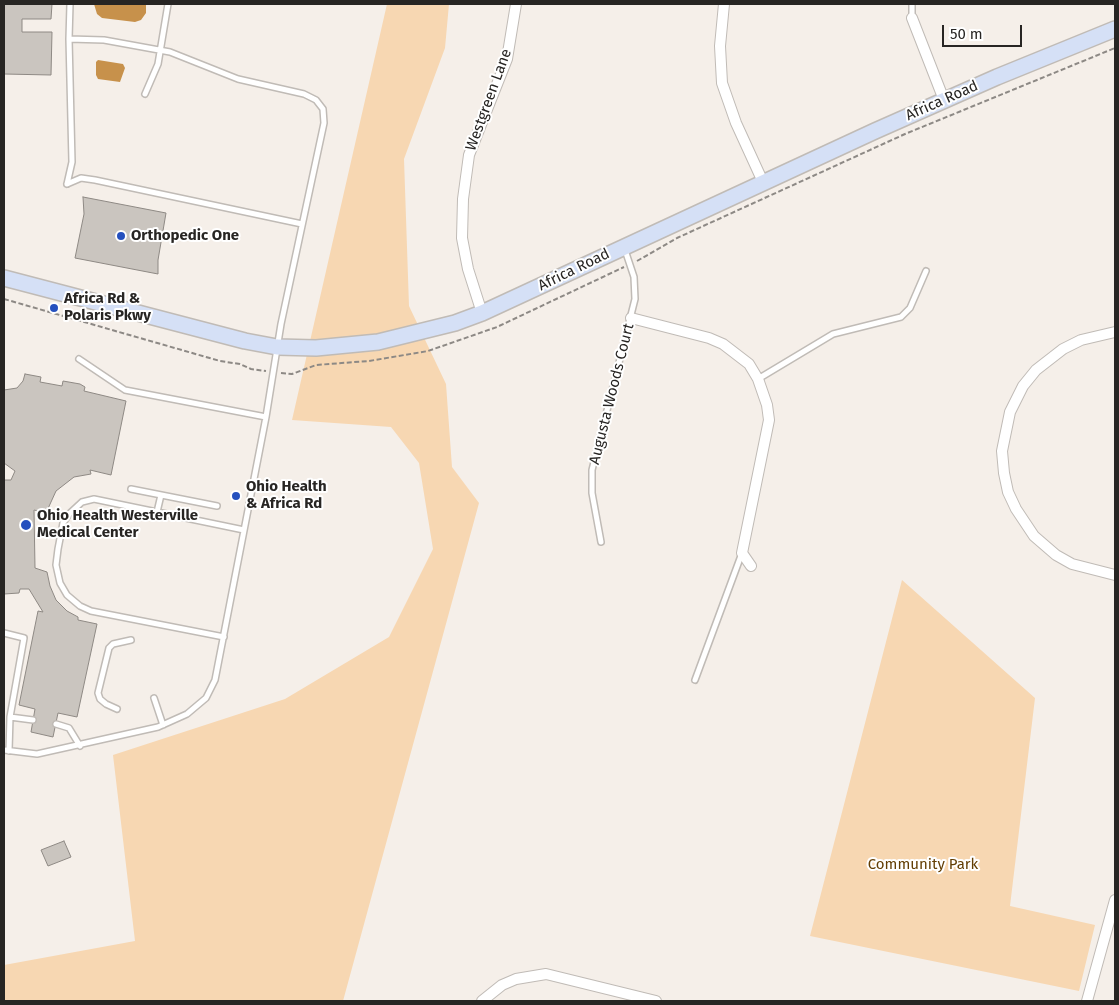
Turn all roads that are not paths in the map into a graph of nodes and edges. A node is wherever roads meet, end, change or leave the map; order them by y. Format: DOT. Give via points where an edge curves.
graph roads {
  1 [pos="70,4"];
  2 [pos="168,4"];
  3 [pos="516,4"];
  4 [pos="724,4"];
  5 [pos="912,4"];
  6 [pos="912,18"];
  7 [pos="1115,29"];
  8 [pos="69,39"];
  9 [pos="162,51"];
  10 [pos="145,94"];
  11 [pos="944,100"];
  12 [pos="763,182"];
  13 [pos="302,224"];
  14 [pos="624,247"];
  15 [pos="926,271"];
  16 [pos="4,278"];
  17 [pos="482,313"];
  18 [pos="631,318"];
  19 [pos="1115,332"];
  20 [pos="278,346"];
  21 [pos="80,359"];
  22 [pos="758,379"];
  23 [pos="266,417"];
  24 [pos="131,489"];
  25 [pos="161,495"];
  26 [pos="217,506"];
  27 [pos="157,512"];
  28 [pos="244,530"];
  29 [pos="601,542"];
  30 [pos="742,553"];
  31 [pos="751,566"];
  32 [pos="1115,575"];
  33 [pos="4,633"];
  34 [pos="224,637"];
  35 [pos="131,640"];
  36 [pos="695,680"];
  37 [pos="154,698"];
  38 [pos="117,709"];
  39 [pos="10,716"];
  40 [pos="33,720"];
  41 [pos="56,724"];
  42 [pos="163,725"];
  43 [pos="80,746"];
  44 [pos="7,750"];
  45 [pos="1115,900"];
  46 [pos="482,1001"];
  47 [pos="656,1001"];
  48 [pos="1087,1001"];
  1 -- 8 [label="lane"];
  2 -- 9 [label="lane"];
  3 -- 17 [label="street, Westgreen Lane" via="507,59 469,155 463,199 462,238"];
  4 -- 12 [label="street" via="720,46 722,83 736,124"];
  5 -- 6 [label="lane"];
  6 -- 11 [label="street"];
  7 -- 11 [label="street, Africa Road"];
  8 -- 9 [label="lane" via="104,40"];
  8 -- 13 [label="lane" via="72,162 67,184 81,178 96,180"];
  9 -- 10 [label="lane"];
  9 -- 13 [label="lane" via="238,79 304,94 316,100 323,109 324,123"];
  11 -- 12 [label="street, Africa Road"];
  12 -- 14 [label="street, Africa Road"];
  13 -- 20 [label="lane"];
  14 -- 17 [label="street, Africa Road"];
  14 -- 18 [label="lane, Augusta Woods Court" via="636,288"];
  15 -- 22 [label="lane" via="910,308 901,317 832,334"];
  16 -- 20 [label="street, Africa Road" via="245,341"];
  17 -- 20 [label="street, Africa Road" via="378,342 316,348"];
  18 -- 22 [label="street" via="723,344 749,364"];
  18 -- 29 [label="lane, Augusta Woods Court" via="592,470 592,493"];
  19 -- 32 [label="street" via="1081,340 1036,370 1023,386 1010,412 1002,451 1008,492 1034,536 1072,564"];
  20 -- 23 [label="lane"];
  21 -- 23 [label="lane" via="125,390"];
  22 -- 30 [label="street" via="767,405 768,435"];
  23 -- 28 [label="lane"];
  24 -- 25 [label="lane"];
  25 -- 26 [label="lane"];
  25 -- 27 [label="lane"];
  27 -- 28 [label="lane"];
  27 -- 34 [label="lane" via="94,499 82,502 68,514 63,524 56,565 60,583 67,595 91,611"];
  28 -- 34 [label="lane"];
  30 -- 31 [label="street"];
  30 -- 36 [label="lane"];
  33 -- 39 [label="lane" via="24,638"];
  34 -- 42 [label="lane" via="215,680 206,698 187,714"];
  35 -- 38 [label="lane" via="109,648 98,693 100,699"];
  37 -- 42 [label="lane"];
  39 -- 40 [label="lane"];
  39 -- 44 [label="lane"];
  41 -- 43 [label="lane" via="69,728"];
  42 -- 43 [label="lane"];
  43 -- 44 [label="lane" via="37,754"];
  45 -- 48 [label="street"];
  46 -- 47 [label="street" via="502,985 516,979 546,974"];
}
